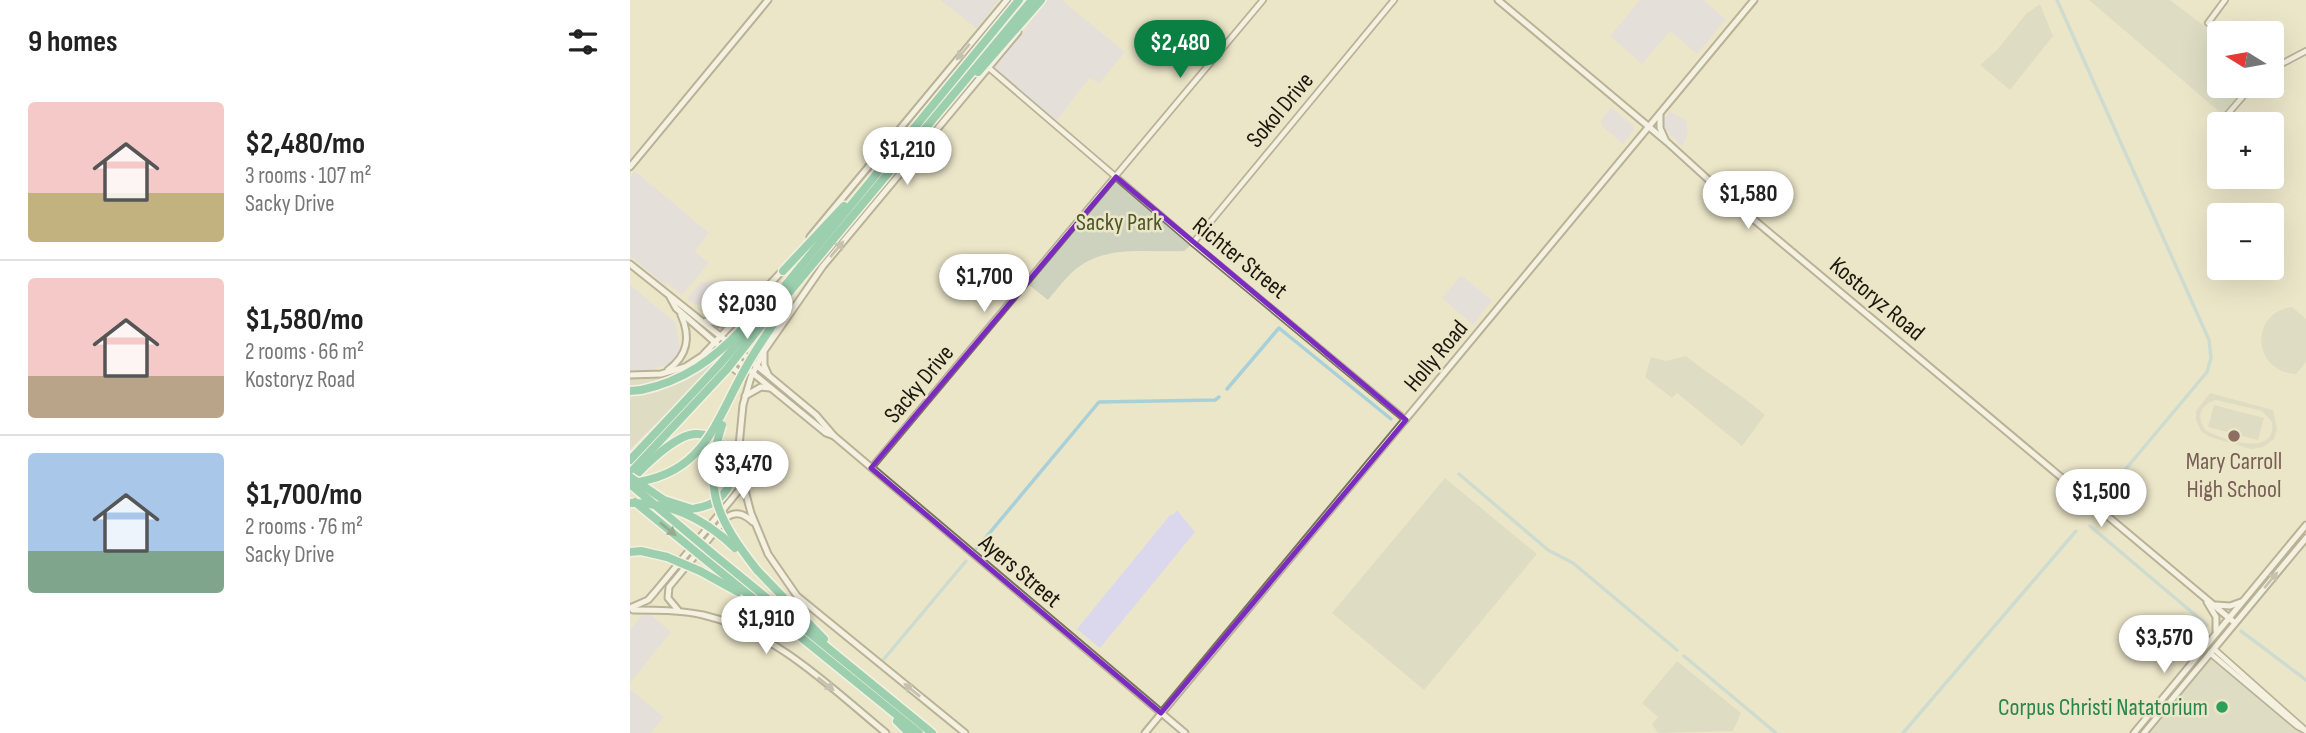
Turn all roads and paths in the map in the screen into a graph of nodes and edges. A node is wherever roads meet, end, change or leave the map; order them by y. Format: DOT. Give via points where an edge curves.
graph roads {
  1 [pos="768,0"];
  2 [pos="1007,0"];
  3 [pos="1019,0"];
  4 [pos="1032,0"];
  5 [pos="1042,0"];
  6 [pos="1263,0"];
  7 [pos="1394,0"];
  8 [pos="1498,0"];
  9 [pos="1754,0"];
  10 [pos="2225,0"];
  11 [pos="2209,21"];
  12 [pos="2306,51"];
  13 [pos="2284,63"];
  14 [pos="989,68"];
  15 [pos="960,88"];
  16 [pos="2242,98"];
  17 [pos="2229,112"];
  18 [pos="1661,113"];
  19 [pos="1649,127"];
  20 [pos="1667,142"];
  21 [pos="894,153"];
  22 [pos="630,167"];
  23 [pos="1116,177"];
  24 [pos="1193,243"];
  25 [pos="630,264"];
  26 [pos="783,271"];
  27 [pos="803,276"];
  28 [pos="670,298"];
  29 [pos="680,312"];
  30 [pos="699,318"];
  31 [pos="736,319"];
  32 [pos="731,325"];
  33 [pos="748,332"];
  34 [pos="721,336"];
  35 [pos="715,342"];
  36 [pos="764,351"];
  37 [pos="706,352"];
  38 [pos="756,365"];
  39 [pos="723,366"];
  40 [pos="752,373"];
  41 [pos="661,374"];
  42 [pos="630,376"];
  43 [pos="769,376"];
  44 [pos="747,387"];
  45 [pos="771,388"];
  46 [pos="734,390"];
  47 [pos="630,391"];
  48 [pos="745,396"];
  49 [pos="804,405"];
  50 [pos="802,414"];
  51 [pos="1406,420"];
  52 [pos="666,423"];
  53 [pos="834,436"];
  54 [pos="630,453"];
  55 [pos="630,460"];
  56 [pos="872,468"];
  57 [pos="741,475"];
  58 [pos="630,480"];
  59 [pos="630,500"];
  60 [pos="755,524"];
  61 [pos="2306,525"];
  62 [pos="2306,538"];
  63 [pos="630,552"];
  64 [pos="710,557"];
  65 [pos="757,570"];
  66 [pos="2204,596"];
  67 [pos="2244,600"];
  68 [pos="2214,605"];
  69 [pos="630,609"];
  70 [pos="680,611"];
  71 [pos="2229,618"];
  72 [pos="2235,623"];
  73 [pos="2215,635"];
  74 [pos="813,648"];
  75 [pos="2212,651"];
  76 [pos="851,666"];
  77 [pos="873,696"];
  78 [pos="909,713"];
  79 [pos="1161,713"];
  80 [pos="2305,730"];
  81 [pos="886,733"];
  82 [pos="909,733"];
  83 [pos="919,733"];
  84 [pos="932,733"];
  85 [pos="941,733"];
  86 [pos="965,733"];
  87 [pos="1144,733"];
  88 [pos="1185,733"];
  89 [pos="2134,733"];
  90 [pos="2144,733"];
  1 -- 22 [label="main road"];
  2 -- 26 [label="main road, one-way"];
  3 -- 21 [label="highway"];
  4 -- 15 [label="highway"];
  5 -- 14 [label="main road"];
  5 -- 15 [label="highway"];
  6 -- 23 [label="street, Sacky Drive"];
  7 -- 24 [label="street, Sokol Drive"];
  8 -- 19 [label="main road, Kostoryz Road"];
  9 -- 18 [label="main road, Holly Road"];
  10 -- 11 [label="street"];
  12 -- 13 [label="street"];
  14 -- 23 [label="street, Richter Street"];
  36 -- 14 [label="main road, one-way" via="823,266"];
  15 -- 27 [label="highway"];
  16 -- 17 [label="street"];
  18 -- 19 [label="main road, Holly Road"];
  18 -- 20 [label="main road" via="1659,125"];
  19 -- 20 [label="main road, Kostoryz Road"];
  19 -- 51 [label="main road, Holly Road"];
  20 -- 66 [label="main road, Kostoryz Road"];
  21 -- 26 [label="highway"];
  21 -- 33 [label="highway"];
  23 -- 24 [label="street, Richter Street"];
  23 -- 56 [label="street, Sacky Drive"];
  24 -- 51 [label="street, Richter Street"];
  25 -- 28 [label="main road, Ayers Street"];
  26 -- 31 [label="main road"];
  27 -- 33 [label="highway"];
  27 -- 46 [label="highway, bridge"];
  28 -- 29 [label="main road, Ayers Street"];
  28 -- 30 [label="main road, Ayers Street"];
  29 -- 35 [label="main road, Ayers Street"];
  29 -- 41 [label="main road" via="686,349 676,364"];
  30 -- 31 [label="main road" via="715,324"];
  30 -- 34 [label="main road, Ayers Street"];
  31 -- 32 [label="main road"];
  32 -- 34 [label="main road"];
  32 -- 36 [label="main road" via="732,335 751,351"];
  33 -- 39 [label="highway, bridge"];
  33 -- 47 [label="highway, bridge" via="696,369 659,386"];
  34 -- 35 [label="main road"];
  34 -- 38 [label="main road, Ayers Street"];
  35 -- 37 [label="main road"];
  35 -- 40 [label="main road, Ayers Street"];
  36 -- 38 [label="main road"];
  36 -- 43 [label="main road"];
  37 -- 41 [label="main road" via="685,367"];
  37 -- 44 [label="main road" via="745,378"];
  38 -- 40 [label="main road"];
  38 -- 43 [label="main road, Ayers Street"];
  39 -- 52 [label="highway"];
  39 -- 58 [label="highway"];
  40 -- 44 [label="main road"];
  40 -- 45 [label="main road, Ayers Street"];
  41 -- 42 [label="main road"];
  43 -- 49 [label="main road, Ayers Street"];
  44 -- 48 [label="main road"];
  45 -- 48 [label="main road" via="761,387"];
  45 -- 50 [label="main road, Ayers Street"];
  46 -- 58 [label="highway, bridge" via="713,434 691,458 646,482"];
  46 -- 65 [label="highway, bridge" via="716,444 714,489 719,513 732,538"];
  48 -- 57 [label="main road" via="739,436"];
  49 -- 50 [label="main road"];
  49 -- 53 [label="main road, Ayers Street"];
  50 -- 53 [label="main road, Ayers Street"];
  51 -- 79 [label="main road, Holly Road"];
  52 -- 54 [label="highway"];
  52 -- 55 [label="highway"];
  53 -- 56 [label="main road, Ayers Street"];
  56 -- 79 [label="main road, Ayers Street"];
  57 -- 60 [label="main road"];
  57 -- 69 [label="main road" via="740,489 655,592"];
  58 -- 58 [label="highway, bridge" via="664,500 692,509 724,496 733,466 715,439 695,434 677,441"];
  58 -- 64 [label="highway, bridge"];
  59 -- 64 [label="highway, one-way, bridge"];
  59 -- 65 [label="highway, bridge" via="671,508 696,519"];
  60 -- 70 [label="main road" via="741,513 727,517 669,587 668,598"];
  86 -- 60 [label="main road, one-way" via="797,596 768,554"];
  61 -- 67 [label="main road"];
  72 -- 62 [label="main road, one-way"];
  63 -- 74 [label="highway, bridge" via="667,557 700,571 734,589"];
  64 -- 74 [label="highway"];
  64 -- 76 [label="highway"];
  65 -- 76 [label="highway"];
  66 -- 68 [label="main road, Kostoryz Road"];
  66 -- 73 [label="main road" via="2216,617"];
  67 -- 68 [label="main road" via="2230,606"];
  67 -- 71 [label="main road"];
  68 -- 71 [label="main road, Kostoryz Road"];
  69 -- 70 [label="main road"];
  70 -- 81 [label="main road, one-way" via="726,622 790,654"];
  71 -- 72 [label="main road, Kostoryz Road"];
  71 -- 73 [label="main road"];
  72 -- 75 [label="main road"];
  73 -- 89 [label="main road"];
  74 -- 77 [label="highway"];
  75 -- 80 [label="street"];
  75 -- 90 [label="main road"];
  76 -- 78 [label="highway"];
  77 -- 82 [label="highway"];
  77 -- 83 [label="highway"];
  78 -- 84 [label="highway"];
  78 -- 85 [label="highway"];
  79 -- 87 [label="main road, Holly Road"];
  79 -- 88 [label="main road, Ayers Street"];
}
